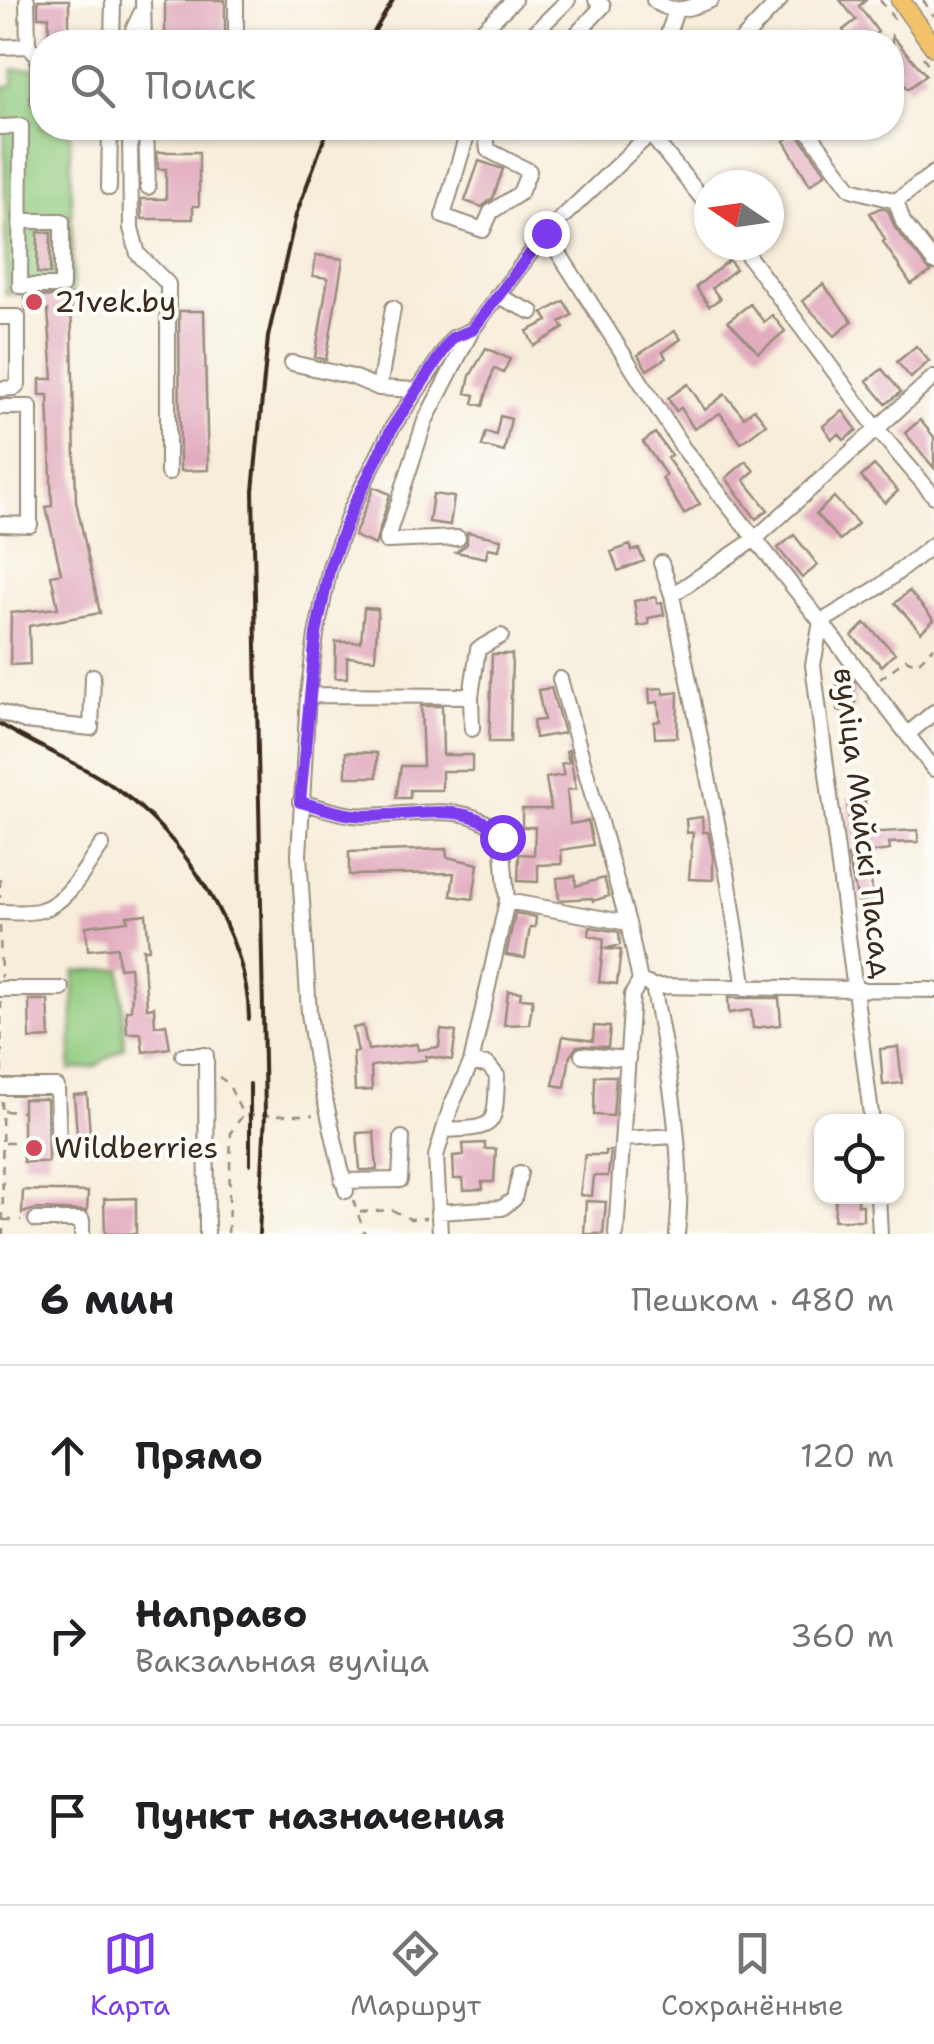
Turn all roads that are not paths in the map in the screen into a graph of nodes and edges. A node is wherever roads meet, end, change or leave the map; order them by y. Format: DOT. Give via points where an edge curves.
graph roads {
  1 [pos="27,0"];
  2 [pos="113,0"];
  3 [pos="236,0"];
  4 [pos="514,0"];
  5 [pos="568,0"];
  6 [pos="596,0"];
  7 [pos="654,0"];
  8 [pos="710,0"];
  9 [pos="780,0"];
  10 [pos="900,0"];
  11 [pos="144,4"];
  12 [pos="676,10"];
  13 [pos="112,30"];
  14 [pos="133,30"];
  15 [pos="144,30"];
  16 [pos="236,30"];
  17 [pos="483,30"];
  18 [pos="537,30"];
  19 [pos="581,30"];
  20 [pos="670,30"];
  21 [pos="751,30"];
  22 [pos="28,46"];
  23 [pos="0,47"];
  24 [pos="934,47"];
  25 [pos="0,126"];
  26 [pos="110,140"];
  27 [pos="130,140"];
  28 [pos="146,140"];
  29 [pos="465,140"];
  30 [pos="487,140"];
  31 [pos="644,140"];
  32 [pos="660,140"];
  33 [pos="815,140"];
  34 [pos="934,173"];
  35 [pos="148,186"];
  36 [pos="694,187"];
  37 [pos="109,188"];
  38 [pos="896,201"];
  39 [pos="20,221"];
  40 [pos="546,233"];
  41 [pos="751,260"];
  42 [pos="934,262"];
  43 [pos="498,296"];
  44 [pos="393,308"];
  45 [pos="532,312"];
  46 [pos="0,317"];
  47 [pos="472,330"];
  48 [pos="292,364"];
  49 [pos="932,382"];
  50 [pos="379,388"];
  51 [pos="0,389"];
  52 [pos="416,390"];
  53 [pos="0,407"];
  54 [pos="877,429"];
  55 [pos="168,473"];
  56 [pos="934,496"];
  57 [pos="0,524"];
  58 [pos="458,538"];
  59 [pos="755,539"];
  60 [pos="934,544"];
  61 [pos="662,563"];
  62 [pos="672,595"];
  63 [pos="821,622"];
  64 [pos="501,636"];
  65 [pos="94,676"];
  66 [pos="560,679"];
  67 [pos="308,696"];
  68 [pos="471,696"];
  69 [pos="0,712"];
  70 [pos="934,712"];
  71 [pos="472,729"];
  72 [pos="909,733"];
  73 [pos="934,769"];
  74 [pos="300,802"];
  75 [pos="102,845"];
  76 [pos="507,901"];
  77 [pos="0,912"];
  78 [pos="628,922"];
  79 [pos="646,984"];
  80 [pos="0,989"];
  81 [pos="62,989"];
  82 [pos="745,989"];
  83 [pos="855,989"];
  84 [pos="934,990"];
  85 [pos="183,1054"];
  86 [pos="582,1056"];
  87 [pos="628,1059"];
  88 [pos="470,1062"];
  89 [pos="1,1087"];
  90 [pos="871,1114"];
  91 [pos="444,1130"];
  92 [pos="676,1136"];
  93 [pos="402,1138"];
  94 [pos="622,1139"];
  95 [pos="59,1152"];
  96 [pos="520,1173"];
  97 [pos="878,1204"];
  98 [pos="36,1220"];
  99 [pos="440,1225"];
  100 [pos="82,1234"];
  101 [pos="207,1234"];
  102 [pos="616,1234"];
  103 [pos="677,1234"];
  104 [pos="880,1234"];
  1 -- 22 [label="street"];
  2 -- 13 [label="street"];
  3 -- 16 [label="street"];
  4 -- 17 [label="street"];
  5 -- 18 [label="street"];
  6 -- 19 [label="street" via="603,6"];
  7 -- 12 [label="street"];
  8 -- 12 [label="street"];
  9 -- 21 [label="street"];
  10 -- 24 [label="main road"];
  11 -- 14 [label="street"];
  11 -- 15 [label="street"];
  12 -- 20 [label="street"];
  22 -- 23 [label="street"];
  25 -- 39 [label="street" via="21,126"];
  26 -- 37 [label="street"];
  27 -- 55 [label="street" via="131,228 138,254 168,284"];
  28 -- 35 [label="street"];
  29 -- 30 [label="street" via="443,216 483,230 491,212 520,193 529,171 488,150"];
  31 -- 40 [label="street"];
  32 -- 36 [label="street"];
  33 -- 38 [label="street" via="851,188"];
  34 -- 38 [label="street"];
  38 -- 42 [label="street" via="903,222"];
  39 -- 39 [label="street" via="20,286 62,286 62,221"];
  40 -- 43 [label="street"];
  40 -- 59 [label="street" via="683,448"];
  41 -- 54 [label="street"];
  43 -- 45 [label="street"];
  43 -- 47 [label="street"];
  44 -- 50 [label="street"];
  46 -- 51 [label="street" via="18,318 18,384"];
  47 -- 52 [label="street" via="452,338"];
  47 -- 58 [label="street" via="426,421 386,541"];
  48 -- 50 [label="street"];
  49 -- 54 [label="street"];
  50 -- 52 [label="street"];
  52 -- 67 [label="street" via="339,540"];
  53 -- 57 [label="street" via="30,407 30,525"];
  54 -- 56 [label="street"];
  54 -- 59 [label="street"];
  59 -- 62 [label="street"];
  59 -- 63 [label="street"];
  60 -- 63 [label="street"];
  61 -- 62 [label="street"];
  62 -- 82 [label="street"];
  63 -- 72 [label="street"];
  63 -- 83 [label="street, вуліца Майскі Пасад" via="813,665"];
  64 -- 68 [label="street" via="478,650"];
  65 -- 69 [label="street" via="91,728"];
  66 -- 78 [label="street"];
  67 -- 68 [label="street"];
  67 -- 74 [label="street"];
  68 -- 71 [label="street"];
  70 -- 72 [label="street"];
  72 -- 73 [label="street"];
  74 -- 76 [label="street" via="355,816 437,812 481,818 502,837"];
  74 -- 93 [label="street" via="309,1013 344,1186 400,1180"];
  75 -- 77 [label="street" via="48,908"];
  76 -- 78 [label="street"];
  76 -- 88 [label="street"];
  78 -- 79 [label="street"];
  79 -- 82 [label="street"];
  79 -- 87 [label="street" via="632,995"];
  79 -- 92 [label="street"];
  80 -- 81 [label="street"];
  82 -- 83 [label="street"];
  83 -- 84 [label="street"];
  83 -- 90 [label="street, вуліца Майскі Пасад"];
  85 -- 101 [label="street" via="206,1055"];
  86 -- 87 [label="street"];
  87 -- 94 [label="street"];
  88 -- 91 [label="street"];
  88 -- 91 [label="street" via="488,1064 497,1076 496,1114 479,1129"];
  89 -- 95 [label="street" via="57,1087"];
  91 -- 99 [label="street" via="436,1156"];
  92 -- 94 [label="street"];
  92 -- 103 [label="street"];
  94 -- 102 [label="street"];
  96 -- 99 [label="street" via="514,1199 502,1208"];
  97 -- 104 [label="street"];
  98 -- 100 [label="street" via="82,1220"];
}
